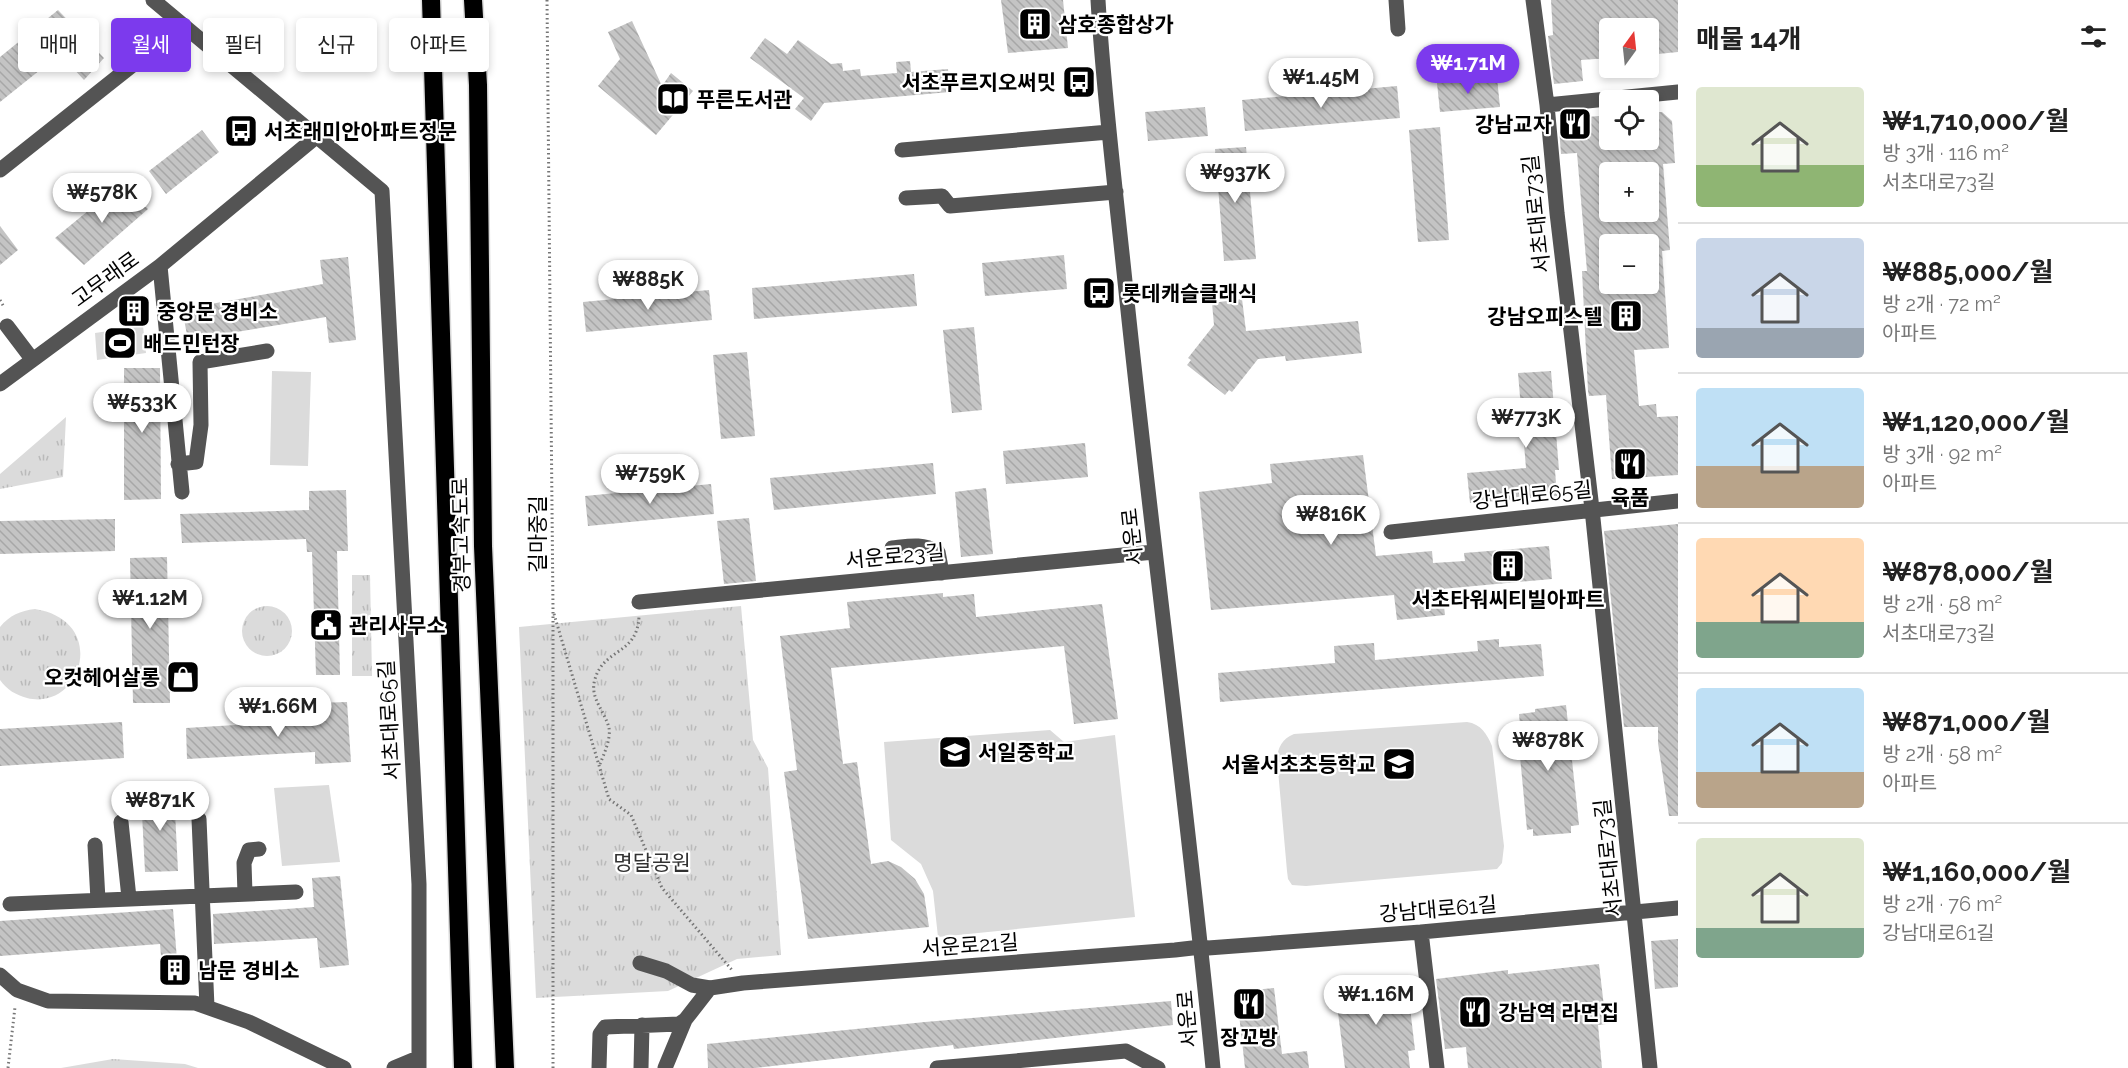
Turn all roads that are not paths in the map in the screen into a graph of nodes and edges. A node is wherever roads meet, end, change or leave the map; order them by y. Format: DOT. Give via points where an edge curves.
graph roads {
  1 [pos="153,0"];
  2 [pos="430,0"];
  3 [pos="473,0"];
  4 [pos="482,0"];
  5 [pos="1098,0"];
  6 [pos="1396,0"];
  7 [pos="1533,0"];
  8 [pos="175,18"];
  9 [pos="1398,29"];
  10 [pos="191,32"];
  11 [pos="124,72"];
  12 [pos="478,85"];
  13 [pos="1678,92"];
  14 [pos="1547,105"];
  15 [pos="1109,132"];
  16 [pos="315,136"];
  17 [pos="902,150"];
  18 [pos="0,170"];
  19 [pos="1116,192"];
  20 [pos="906,198"];
  21 [pos="160,266"];
  22 [pos="7,326"];
  23 [pos="267,351"];
  24 [pos="32,359"];
  25 [pos="0,384"];
  26 [pos="178,464"];
  27 [pos="182,492"];
  28 [pos="1678,501"];
  29 [pos="1592,509"];
  30 [pos="1391,532"];
  31 [pos="892,548"];
  32 [pos="1154,552"];
  33 [pos="942,573"];
  34 [pos="639,602"];
  35 [pos="200,819"];
  36 [pos="121,822"];
  37 [pos="95,844"];
  38 [pos="259,849"];
  39 [pos="296,892"];
  40 [pos="244,894"];
  41 [pos="202,895"];
  42 [pos="129,898"];
  43 [pos="98,900"];
  44 [pos="10,904"];
  45 [pos="1678,908"];
  46 [pos="1634,913"];
  47 [pos="1421,932"];
  48 [pos="1201,947"];
  49 [pos="640,963"];
  50 [pos="0,975"];
  51 [pos="710,988"];
  52 [pos="207,1007"];
  53 [pos="685,1020"];
  54 [pos="642,1025"];
  55 [pos="418,1063"];
  56 [pos="994,1065"];
  57 [pos="1148,1066"];
  58 [pos="344,1068"];
  59 [pos="394,1068"];
  60 [pos="463,1068"];
  61 [pos="505,1068"];
  62 [pos="599,1068"];
  63 [pos="641,1068"];
  64 [pos="665,1068"];
  65 [pos="937,1068"];
  66 [pos="1213,1068"];
  67 [pos="1437,1068"];
  68 [pos="1650,1068"];
  1 -- 8 [label="street"];
  2 -- 60 [label="highway, 경부고속도로"];
  3 -- 12 [label="highway, 경부고속도로"];
  4 -- 12 [label="highway"];
  5 -- 15 [label="street, 서운로"];
  6 -- 9 [label="street"];
  7 -- 14 [label="street, 서초대로73길"];
  10 -- 16 [label="street"];
  11 -- 18 [label="street"];
  12 -- 61 [label="highway, 경부고속도로" via="483,546"];
  13 -- 14 [label="street"];
  14 -- 29 [label="street, 서초대로73길"];
  15 -- 17 [label="street"];
  15 -- 19 [label="street, 서운로"];
  16 -- 21 [label="street, 고무래로"];
  16 -- 55 [label="street, 서초대로65길" via="382,191 419,884"];
  19 -- 20 [label="street" via="950,206 942,196"];
  19 -- 32 [label="street, 서운로"];
  21 -- 24 [label="street, 고무래로"];
  21 -- 26 [label="street"];
  22 -- 24 [label="street"];
  23 -- 26 [label="street" via="200,362 201,425 196,462"];
  24 -- 25 [label="street, 고무래로"];
  26 -- 27 [label="street"];
  28 -- 29 [label="street, 강남대로65길"];
  29 -- 30 [label="street, 강남대로65길"];
  29 -- 46 [label="street, 서초대로73길"];
  31 -- 33 [label="street" via="922,545 938,552"];
  32 -- 33 [label="street, 서운로23길"];
  32 -- 48 [label="street, 서운로"];
  33 -- 34 [label="street, 서운로23길"];
  35 -- 41 [label="street"];
  36 -- 42 [label="street"];
  37 -- 43 [label="street"];
  38 -- 40 [label="street" via="249,850 244,863"];
  39 -- 40 [label="street"];
  40 -- 41 [label="street"];
  41 -- 42 [label="street"];
  41 -- 52 [label="street"];
  42 -- 43 [label="street"];
  43 -- 44 [label="street"];
  45 -- 46 [label="street, 강남대로61길"];
  46 -- 47 [label="street, 강남대로61길"];
  46 -- 68 [label="street, 서초대로73길"];
  47 -- 48 [label="street, 강남대로61길"];
  47 -- 67 [label="street"];
  48 -- 51 [label="street, 서운로21길"];
  48 -- 66 [label="street, 서운로"];
  49 -- 51 [label="street" via="692,985"];
  50 -- 52 [label="street" via="17,990 48,1001 195,1003"];
  51 -- 53 [label="street"];
  52 -- 58 [label="street"];
  53 -- 54 [label="street" via="679,1024"];
  53 -- 64 [label="street"];
  54 -- 62 [label="street" via="602,1029"];
  54 -- 63 [label="street"];
  55 -- 59 [label="street"];
  56 -- 57 [label="street" via="1125,1051"];
  56 -- 65 [label="street"];
}
